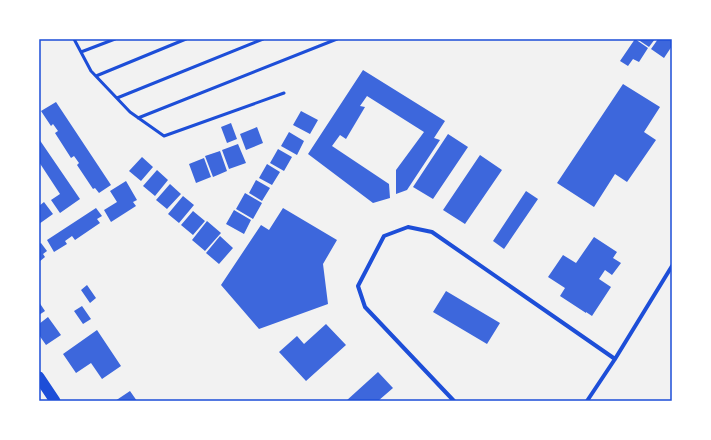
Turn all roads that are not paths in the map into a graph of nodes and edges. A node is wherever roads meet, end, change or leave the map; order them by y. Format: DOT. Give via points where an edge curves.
graph roads {
  1 [pos="74,39"];
  2 [pos="115,39"];
  3 [pos="186,39"];
  4 [pos="263,39"];
  5 [pos="337,39"];
  6 [pos="81,52"];
  7 [pos="96,76"];
  8 [pos="284,93"];
  9 [pos="117,98"];
  10 [pos="138,118"];
  11 [pos="672,266"];
  12 [pos="615,359"];
  13 [pos="39,377"];
  14 [pos="56,401"];
  15 [pos="454,401"];
  16 [pos="587,401"];
  1 -- 6 [label="lane"];
  2 -- 6 [label="lane"];
  3 -- 7 [label="lane"];
  4 -- 9 [label="lane"];
  5 -- 10 [label="lane"];
  6 -- 7 [label="lane"];
  7 -- 9 [label="lane"];
  8 -- 10 [label="lane" via="164,136"];
  9 -- 10 [label="lane"];
  11 -- 12 [label="street"];
  12 -- 15 [label="street" via="432,232 408,228 384,236 358,286 365,307"];
  12 -- 16 [label="street"];
  13 -- 14 [label="highway"];
}
